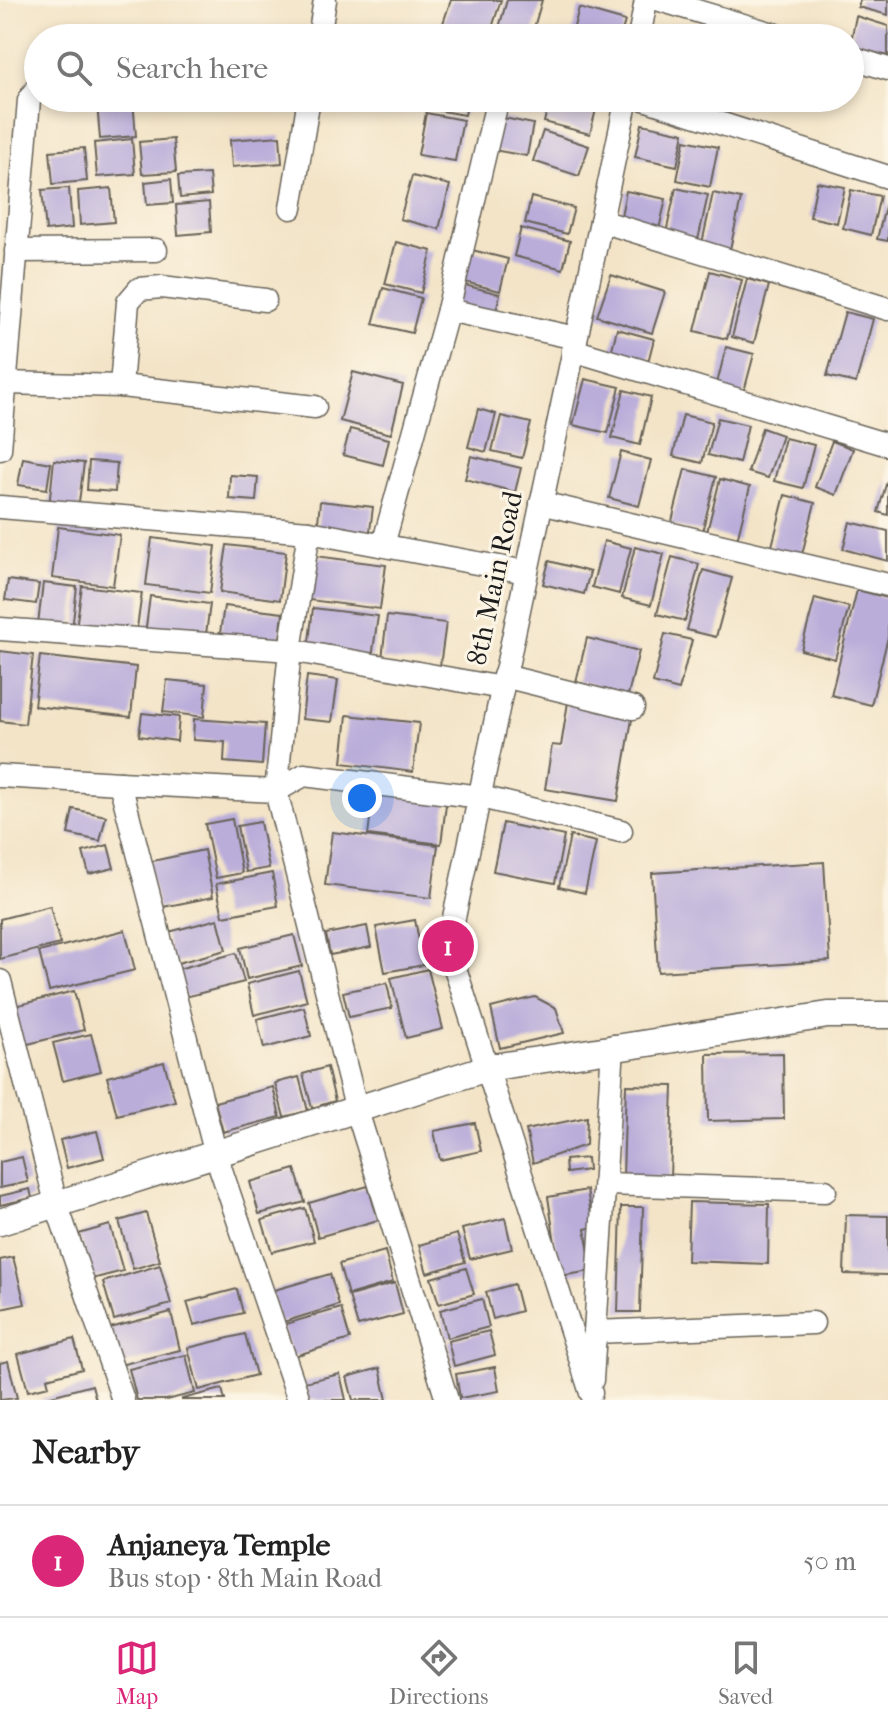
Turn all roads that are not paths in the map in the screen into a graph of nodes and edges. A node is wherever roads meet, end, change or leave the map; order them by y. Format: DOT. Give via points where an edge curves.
graph roads {
  1 [pos="325,0"];
  2 [pos="646,0"];
  3 [pos="660,0"];
  4 [pos="321,24"];
  5 [pos="642,24"];
  6 [pos="740,24"];
  7 [pos="864,61"];
  8 [pos="888,69"];
  9 [pos="28,112"];
  10 [pos="307,112"];
  11 [pos="495,112"];
  12 [pos="624,112"];
  13 [pos="685,112"];
  14 [pos="888,177"];
  15 [pos="291,208"];
  16 [pos="601,221"];
  17 [pos="156,250"];
  18 [pos="16,251"];
  19 [pos="265,300"];
  20 [pos="888,309"];
  21 [pos="448,310"];
  22 [pos="575,344"];
  23 [pos="5,383"];
  24 [pos="121,386"];
  25 [pos="315,407"];
  26 [pos="888,445"];
  27 [pos="0,449"];
  28 [pos="541,503"];
  29 [pos="0,507"];
  30 [pos="309,532"];
  31 [pos="383,545"];
  32 [pos="526,572"];
  33 [pos="888,585"];
  34 [pos="0,629"];
  35 [pos="290,650"];
  36 [pos="503,682"];
  37 [pos="633,708"];
  38 [pos="0,776"];
  39 [pos="120,783"];
  40 [pos="276,791"];
  41 [pos="481,797"];
  42 [pos="621,831"];
  43 [pos="0,981"];
  44 [pos="888,1015"];
  45 [pos="613,1046"];
  46 [pos="487,1068"];
  47 [pos="357,1111"];
  48 [pos="216,1155"];
  49 [pos="606,1184"];
  50 [pos="825,1191"];
  51 [pos="56,1203"];
  52 [pos="0,1222"];
  53 [pos="813,1323"];
  54 [pos="595,1332"];
  55 [pos="591,1397"];
  56 [pos="123,1400"];
  57 [pos="299,1400"];
  58 [pos="447,1400"];
  1 -- 4 [label="street"];
  2 -- 5 [label="street"];
  3 -- 6 [label="street"];
  7 -- 8 [label="street"];
  9 -- 18 [label="street"];
  10 -- 15 [label="street"];
  11 -- 21 [label="street"];
  12 -- 16 [label="street, 8th Main Road"];
  13 -- 14 [label="street"];
  16 -- 20 [label="street"];
  16 -- 22 [label="street, 8th Main Road"];
  17 -- 18 [label="street"];
  18 -- 23 [label="street"];
  19 -- 24 [label="street" via="139,289 128,302"];
  21 -- 22 [label="street"];
  21 -- 31 [label="street"];
  22 -- 26 [label="street"];
  22 -- 28 [label="street, 8th Main Road"];
  23 -- 24 [label="street"];
  23 -- 27 [label="street"];
  24 -- 25 [label="street"];
  28 -- 32 [label="street, 8th Main Road"];
  28 -- 33 [label="street"];
  29 -- 30 [label="street"];
  30 -- 31 [label="street"];
  30 -- 35 [label="street"];
  31 -- 32 [label="street"];
  32 -- 36 [label="street, 8th Main Road"];
  34 -- 35 [label="street"];
  35 -- 36 [label="street"];
  35 -- 40 [label="street"];
  36 -- 37 [label="street"];
  36 -- 41 [label="street, 8th Main Road"];
  38 -- 39 [label="street"];
  39 -- 40 [label="street"];
  39 -- 48 [label="street"];
  40 -- 41 [label="street" via="304,775"];
  40 -- 47 [label="street"];
  41 -- 42 [label="street"];
  41 -- 46 [label="street, 8th Main Road" via="448,946"];
  43 -- 51 [label="street"];
  44 -- 45 [label="street" via="828,1015"];
  45 -- 46 [label="street"];
  45 -- 49 [label="street"];
  46 -- 47 [label="street"];
  46 -- 55 [label="street, 8th Main Road"];
  47 -- 48 [label="street"];
  47 -- 58 [label="street"];
  48 -- 51 [label="street"];
  48 -- 57 [label="street"];
  49 -- 50 [label="street"];
  49 -- 54 [label="street"];
  51 -- 52 [label="street"];
  51 -- 56 [label="street"];
  53 -- 54 [label="street"];
  54 -- 55 [label="street"];
}
